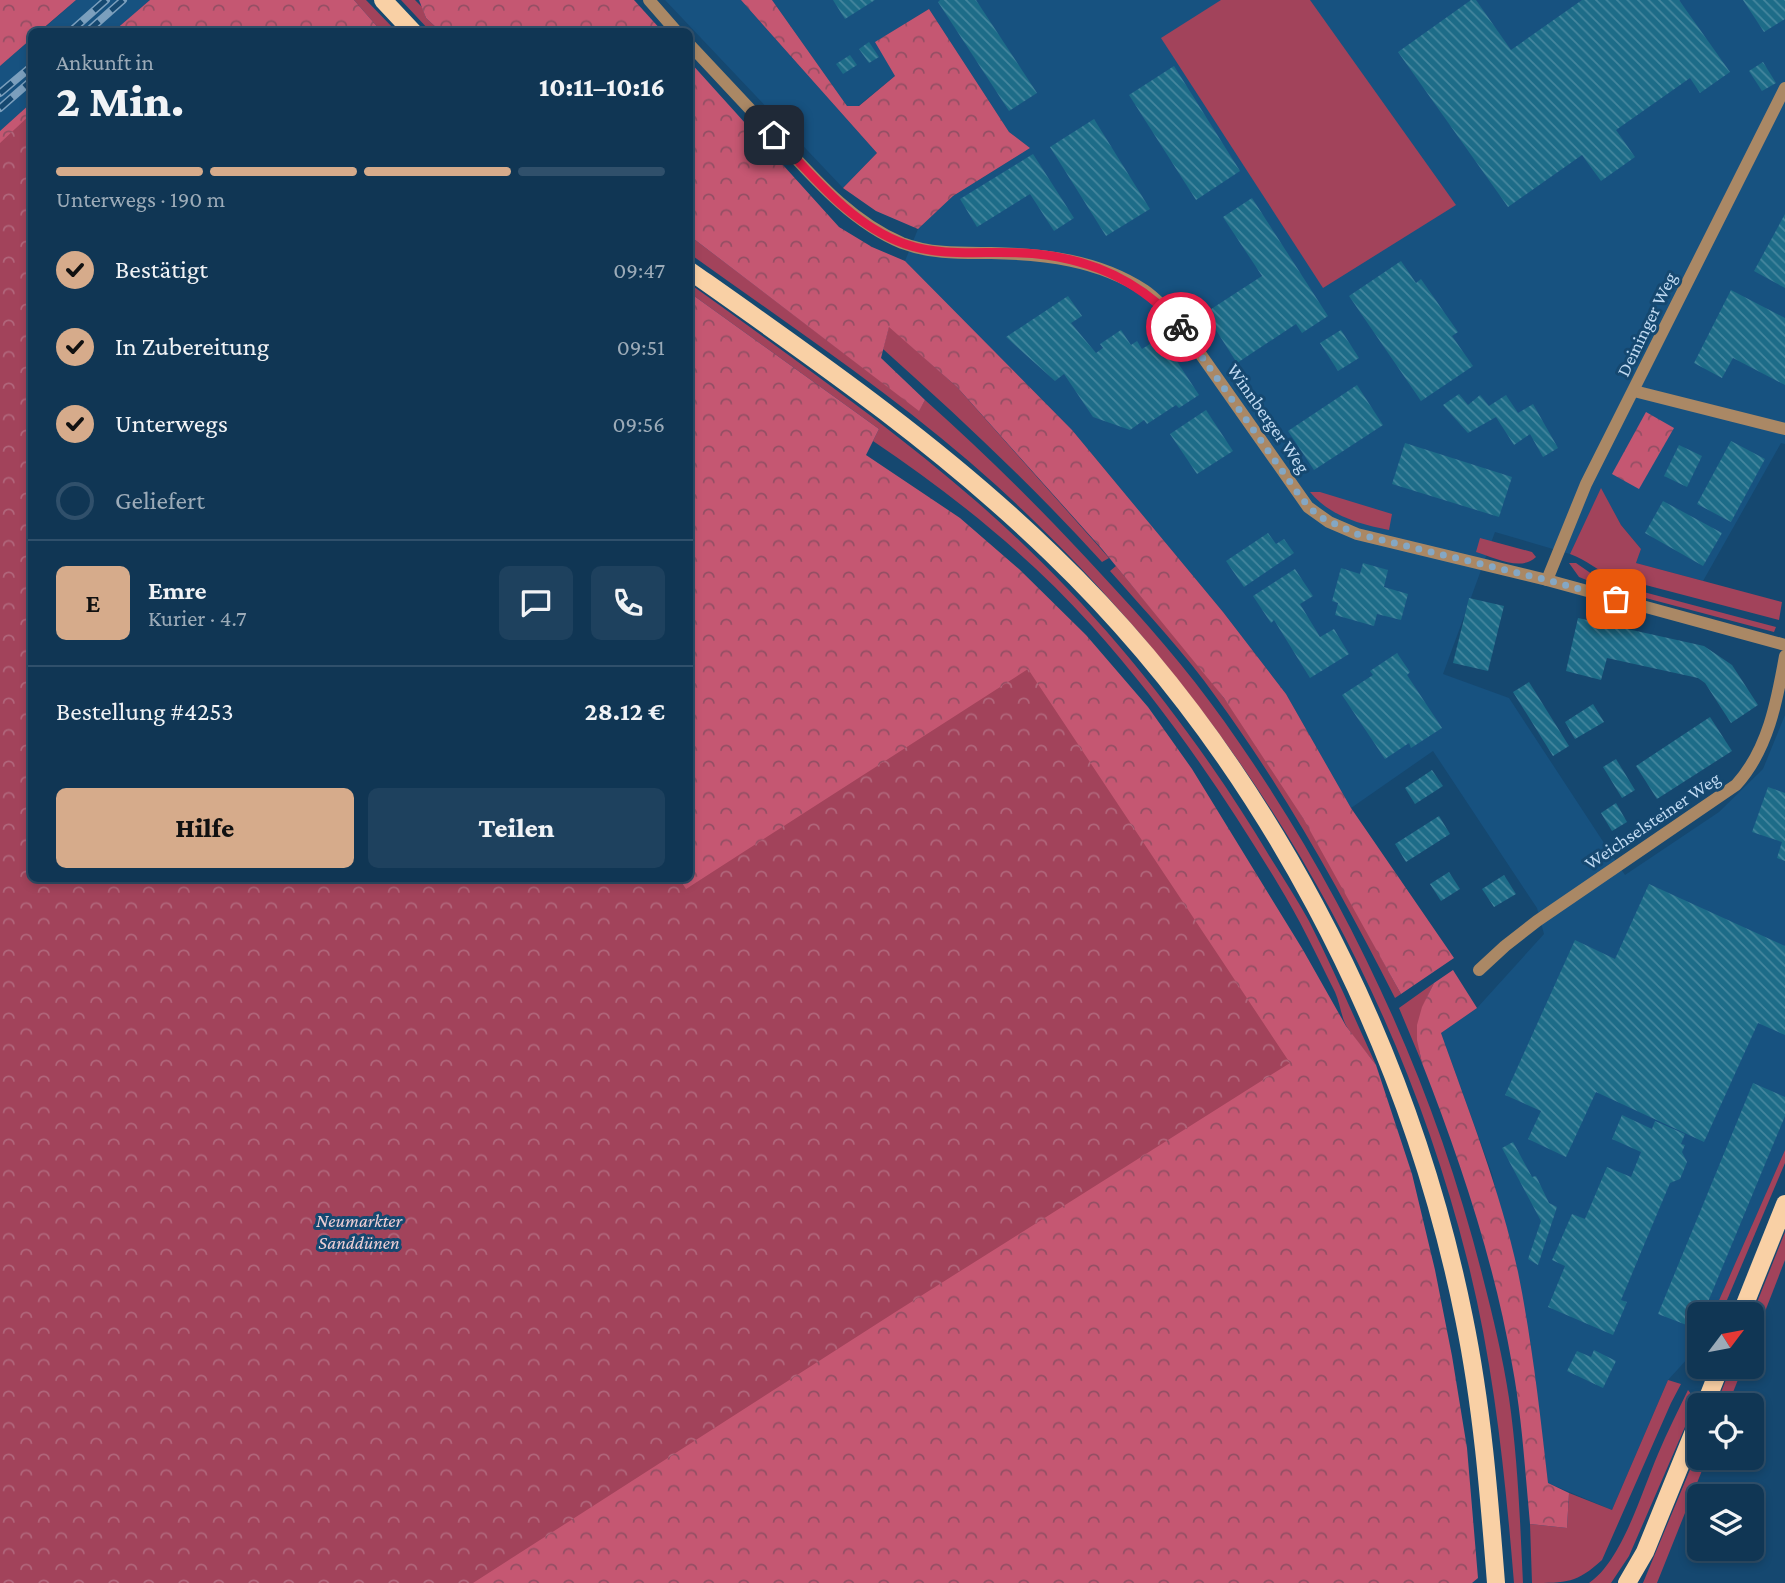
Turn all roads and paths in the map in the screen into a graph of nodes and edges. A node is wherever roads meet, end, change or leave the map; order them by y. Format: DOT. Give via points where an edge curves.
graph roads {
  1 [pos="383,0"];
  2 [pos="649,0"];
  3 [pos="409,28"];
  4 [pos="674,28"];
  5 [pos="693,48"];
  6 [pos="1785,88"];
  7 [pos="693,273"];
  8 [pos="1634,391"];
  9 [pos="1785,429"];
  10 [pos="1547,580"];
  11 [pos="1785,645"];
  12 [pos="1785,656"];
  13 [pos="1479,970"];
  14 [pos="1785,1204"];
  15 [pos="1746,1302"];
  16 [pos="1687,1448"];
  17 [pos="1496,1583"];
  18 [pos="1627,1583"];
  1 -- 3 [label="main road"];
  2 -- 4 [label="street"];
  5 -- 10 [label="street, Winnberger Weg" via="824,187 881,233 941,253 1037,254 1072,260 1144,291 1185,332 1318,516 1357,534"];
  6 -- 8 [label="street, Deininger Weg"];
  7 -- 17 [label="main road" via="934,449 1054,555 1150,660 1220,752 1274,835 1365,1007 1430,1184 1473,1367"];
  8 -- 9 [label="street"];
  8 -- 10 [label="street, Deininger Weg" via="1586,484"];
  10 -- 11 [label="street, Winnberger Weg"];
  12 -- 13 [label="street, Weichselsteiner Weg" via="1765,738 1756,760 1737,785 1516,936"];
  14 -- 15 [label="main road"];
  16 -- 18 [label="main road"];
}
